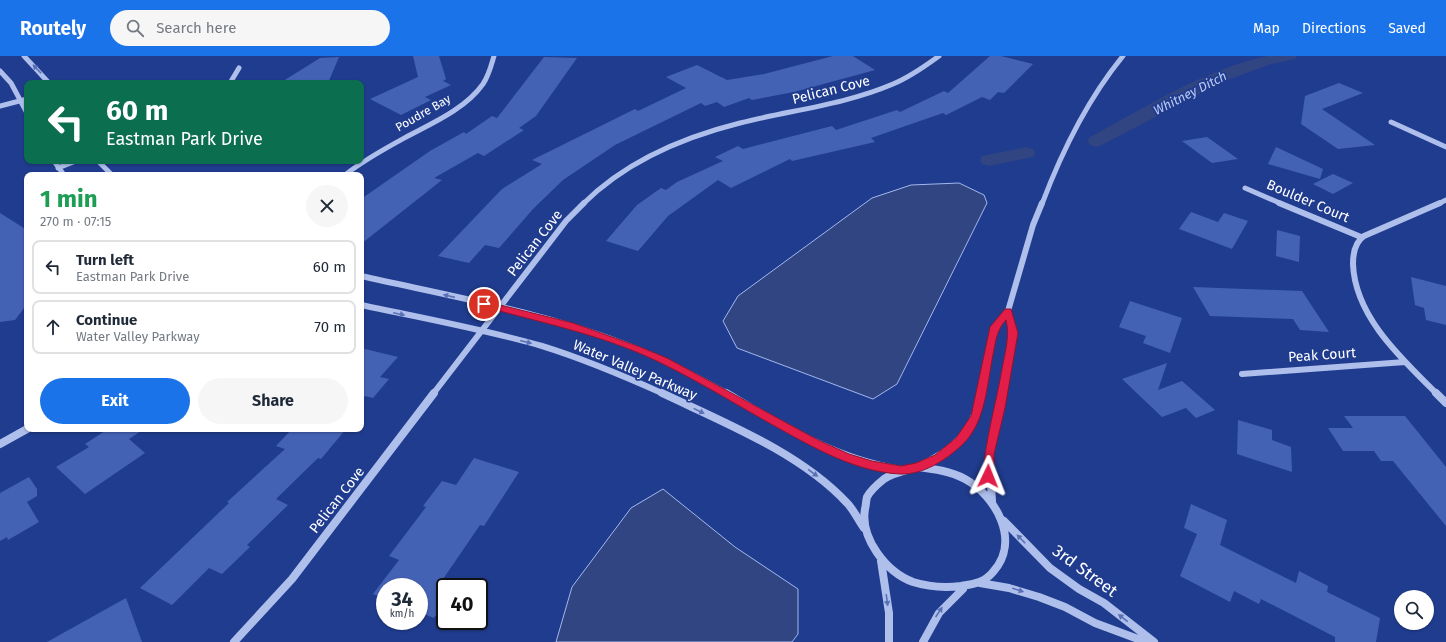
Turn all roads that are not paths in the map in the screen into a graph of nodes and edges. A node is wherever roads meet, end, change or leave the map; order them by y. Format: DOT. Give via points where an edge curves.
graph roads {
  1 [pos="24,56"];
  2 [pos="494,56"];
  3 [pos="939,56"];
  4 [pos="1123,56"];
  5 [pos="239,68"];
  6 [pos="0,71"];
  7 [pos="47,80"];
  8 [pos="232,80"];
  9 [pos="24,100"];
  10 [pos="20,101"];
  11 [pos="0,106"];
  12 [pos="24,108"];
  13 [pos="1391,122"];
  14 [pos="1446,147"];
  15 [pos="364,162"];
  16 [pos="56,164"];
  17 [pos="68,164"];
  18 [pos="101,164"];
  19 [pos="361,164"];
  20 [pos="58,168"];
  21 [pos="61,172"];
  22 [pos="109,172"];
  23 [pos="349,172"];
  24 [pos="1245,188"];
  25 [pos="1446,200"];
  26 [pos="1362,237"];
  27 [pos="364,277"];
  28 [pos="364,307"];
  29 [pos="500,308"];
  30 [pos="1008,311"];
  31 [pos="482,331"];
  32 [pos="1405,362"];
  33 [pos="1242,374"];
  34 [pos="1446,403"];
  35 [pos="24,431"];
  36 [pos="0,444"];
  37 [pos="918,467"];
  38 [pos="901,470"];
  39 [pos="992,501"];
  40 [pos="1003,520"];
  41 [pos="864,528"];
  42 [pos="881,561"];
  43 [pos="980,583"];
  44 [pos="963,588"];
  45 [pos="234,642"];
  46 [pos="889,642"];
  47 [pos="923,642"];
  48 [pos="1146,642"];
  49 [pos="1154,642"];
  7 -- 1 [label="street, one-way"];
  2 -- 15 [label="street, Poudre Bay" via="490,74 485,82 465,102"];
  3 -- 29 [label="street, Pelican Cove" via="907,78 866,94 730,126 689,139 651,156 592,195 566,221"];
  4 -- 30 [label="street" via="1089,102 1054,172 1033,225"];
  5 -- 8 [label="street"];
  6 -- 10 [label="street" via="11,83"];
  9 -- 10 [label="street"];
  10 -- 11 [label="street"];
  10 -- 12 [label="street"];
  13 -- 14 [label="street"];
  16 -- 20 [label="street"];
  17 -- 20 [label="street"];
  18 -- 22 [label="street"];
  19 -- 23 [label="street, Poudre Bay"];
  20 -- 21 [label="street"];
  24 -- 26 [label="street, Boulder Court"];
  25 -- 26 [label="street" via="1382,226"];
  26 -- 32 [label="street" via="1355,248 1352,265 1354,285 1371,320"];
  29 -- 27 [label="street, Water Valley Parkway, one-way"];
  28 -- 31 [label="street, Water Valley Parkway, one-way"];
  29 -- 31 [label="street, Pelican Cove"];
  29 -- 38 [label="street, Water Valley Parkway" via="570,325 656,357 846,457"];
  30 -- 37 [label="street" via="995,327 976,416 960,441 939,458"];
  30 -- 39 [label="street" via="1013,333 989,454 988,476"];
  31 -- 41 [label="street, Water Valley Parkway, one-way" via="544,347 635,381 760,441 797,461 826,482 848,504"];
  31 -- 45 [label="street, Pelican Cove" via="292,579"];
  32 -- 33 [label="street, Peak Court"];
  32 -- 34 [label="street"];
  35 -- 36 [label="street"];
  37 -- 38 [label="street"];
  37 -- 39 [label="street" via="936,468 957,475 976,486"];
  38 -- 41 [label="street" via="886,477 867,497 863,511"];
  39 -- 40 [label="street"];
  40 -- 43 [label="street" via="1007,538 1004,556 995,571"];
  49 -- 40 [label="street, 3rd Street, one-way" via="1104,603 1050,568"];
  41 -- 42 [label="street" via="870,545"];
  42 -- 44 [label="street" via="899,576 921,586 944,590"];
  42 -- 46 [label="street, one-way" via="889,614"];
  43 -- 44 [label="street"];
  43 -- 48 [label="street, one-way" via="1039,597 1066,607 1095,623"];
  47 -- 44 [label="street, one-way" via="944,604"];
}
